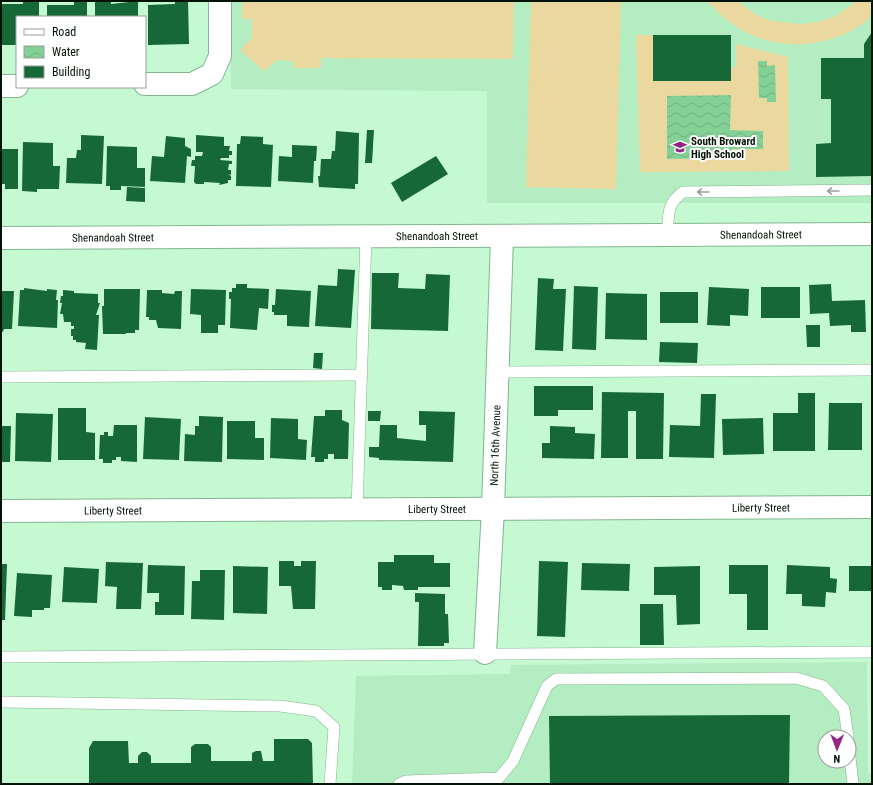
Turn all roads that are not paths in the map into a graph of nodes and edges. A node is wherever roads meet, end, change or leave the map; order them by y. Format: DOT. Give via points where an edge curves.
graph roads {
  1 [pos="220,1"];
  2 [pos="146,84"];
  3 [pos="1,86"];
  4 [pos="16,86"];
  5 [pos="872,190"];
  6 [pos="872,234"];
  7 [pos="667,236"];
  8 [pos="366,237"];
  9 [pos="502,237"];
  10 [pos="1,238"];
  11 [pos="872,370"];
  12 [pos="498,372"];
  13 [pos="362,375"];
  14 [pos="1,377"];
  15 [pos="872,507"];
  16 [pos="357,510"];
  17 [pos="493,510"];
  18 [pos="1,511"];
  19 [pos="872,652"];
  20 [pos="485,653"];
  21 [pos="1,657"];
  22 [pos="1,702"];
  23 [pos="847,729"];
  24 [pos="851,769"];
  25 [pos="330,784"];
  26 [pos="399,784"];
  27 [pos="853,784"];
  1 -- 2 [label="street" via="220,56 212,74 192,84"];
  3 -- 4 [label="street"];
  5 -- 7 [label="lane, one-way" via="684,192 674,198 669,209"];
  6 -- 7 [label="street, Shenandoah Street"];
  7 -- 9 [label="street, Shenandoah Street"];
  8 -- 9 [label="street, Shenandoah Street"];
  8 -- 10 [label="street, Shenandoah Street"];
  8 -- 13 [label="lane"];
  9 -- 12 [label="street, North 16th Avenue"];
  11 -- 12 [label="lane"];
  12 -- 17 [label="street, North 16th Avenue"];
  13 -- 14 [label="lane"];
  13 -- 16 [label="lane"];
  15 -- 17 [label="street, Liberty Street"];
  16 -- 17 [label="street, Liberty Street"];
  16 -- 18 [label="street, Liberty Street"];
  17 -- 20 [label="street, North 16th Avenue"];
  19 -- 20 [label="lane"];
  20 -- 21 [label="lane"];
  22 -- 25 [label="lane" via="280,706 316,711 334,728"];
  23 -- 26 [label="lane" via="844,709 823,686 796,678 556,679 547,686 513,761 499,778 406,781"];
  24 -- 27 [label="lane"];
}
